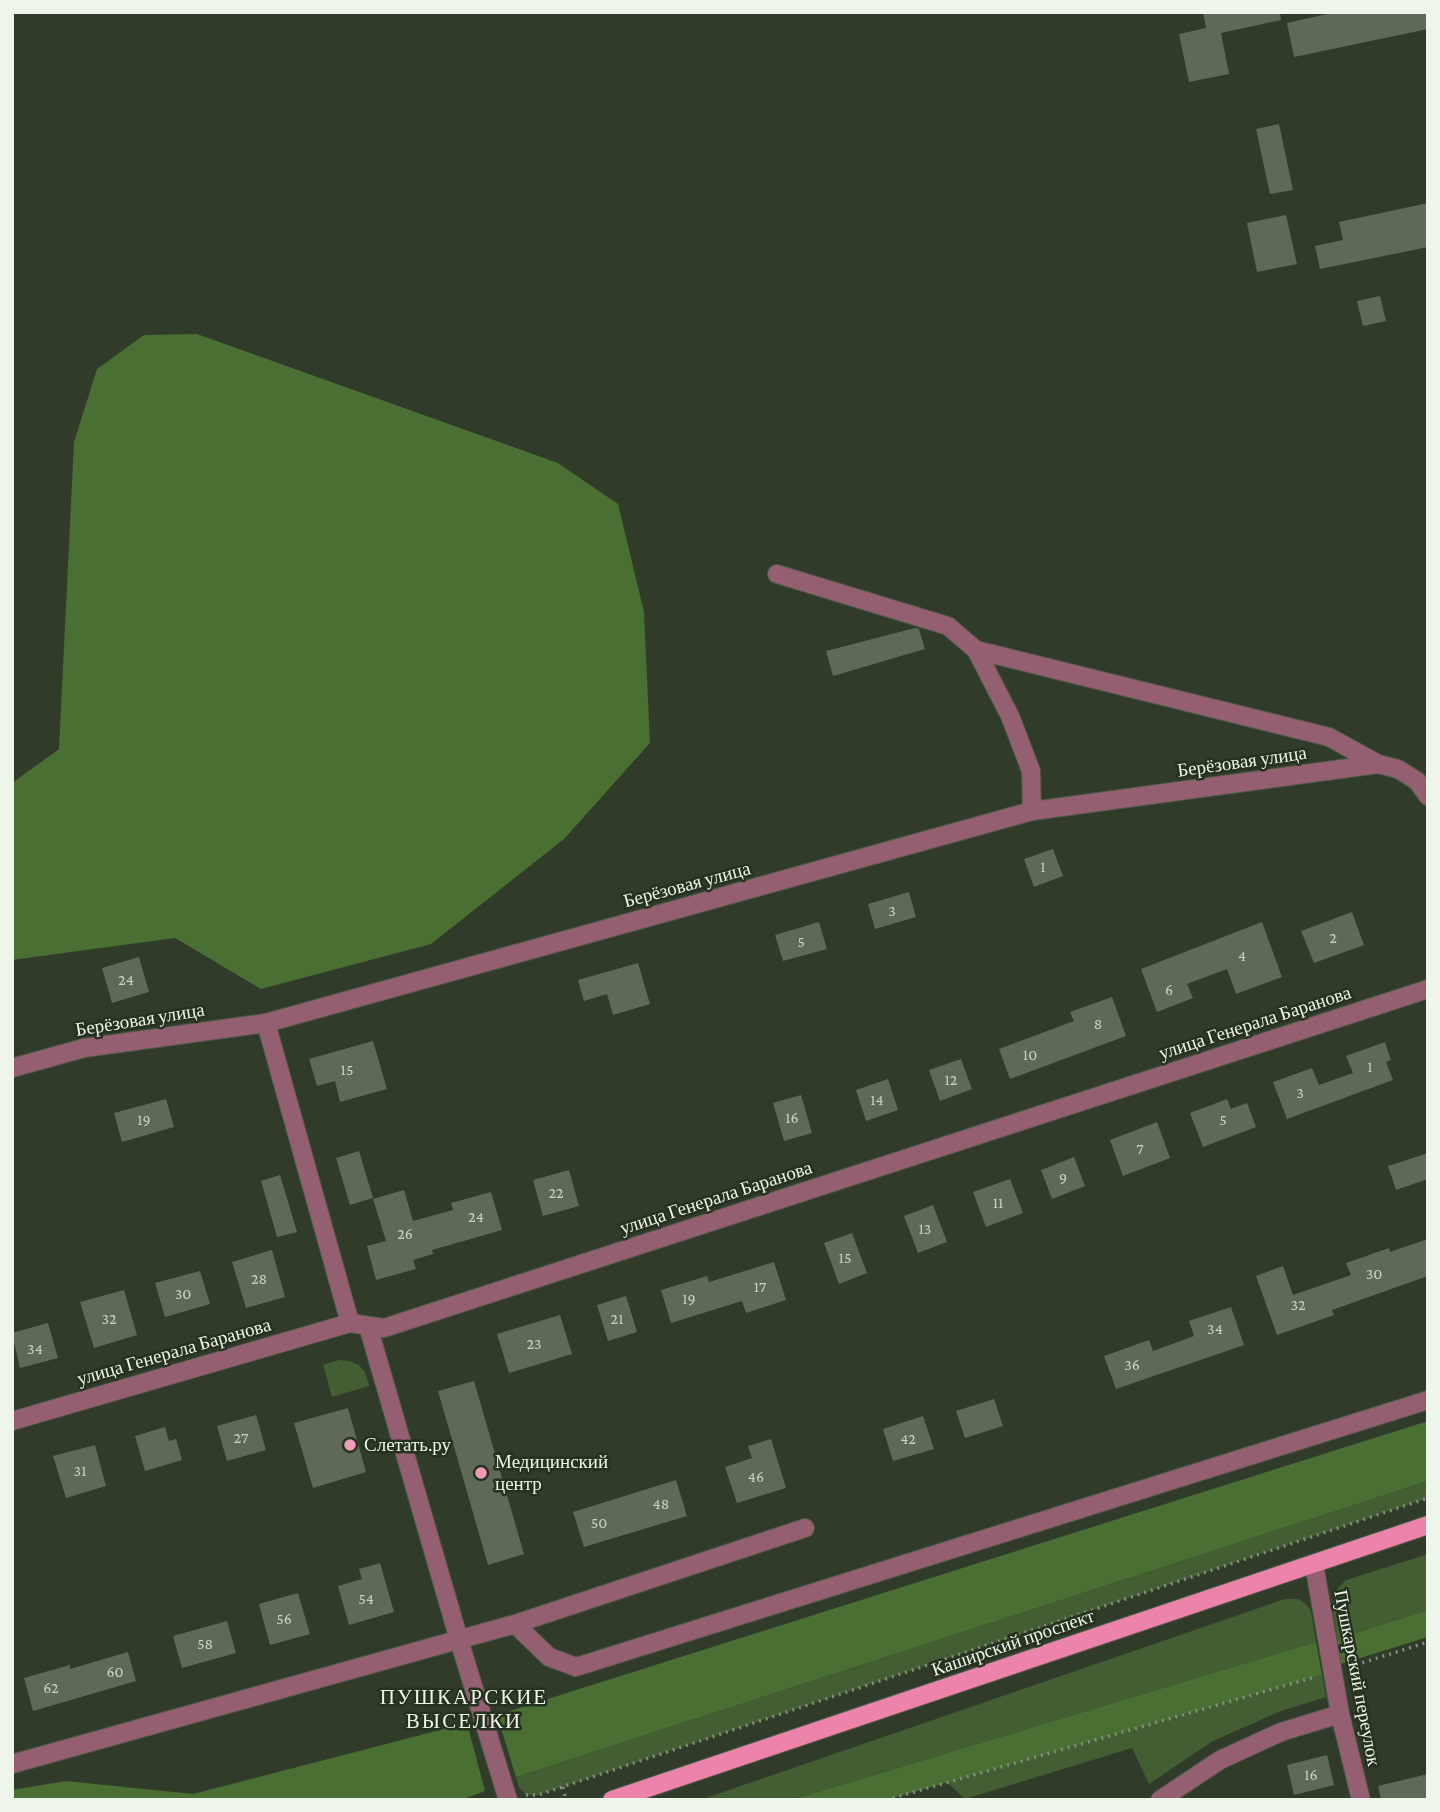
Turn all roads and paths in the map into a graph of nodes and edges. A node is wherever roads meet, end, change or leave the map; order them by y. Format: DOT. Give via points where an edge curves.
graph roads {
  1 [pos="777,574"];
  2 [pos="976,650"];
  3 [pos="1378,764"];
  4 [pos="1428,796"];
  5 [pos="1032,811"];
  6 [pos="1428,989"];
  7 [pos="266,1023"];
  8 [pos="12,1068"];
  9 [pos="359,1324"];
  10 [pos="1428,1400"];
  11 [pos="12,1420"];
  12 [pos="1428,1525"];
  13 [pos="805,1528"];
  14 [pos="1314,1564"];
  15 [pos="515,1624"];
  16 [pos="459,1640"];
  17 [pos="1428,1642"];
  18 [pos="1332,1672"];
  19 [pos="1340,1714"];
  20 [pos="12,1764"];
  21 [pos="563,1787"];
  22 [pos="508,1800"];
  23 [pos="566,1800"];
  24 [pos="612,1800"];
  25 [pos="886,1800"];
  26 [pos="1160,1800"];
  27 [pos="1361,1800"];
  1 -- 2 [label="street" via="948,626"];
  2 -- 3 [label="street" via="1329,737"];
  2 -- 5 [label="street" via="1010,716 1031,771"];
  3 -- 4 [label="street" via="1417,781"];
  3 -- 5 [label="street, Берёзовая улица"];
  5 -- 7 [label="street, Берёзовая улица"];
  6 -- 9 [label="street, улица Генерала Баранова" via="397,1324 384,1328"];
  7 -- 8 [label="street, Берёзовая улица" via="84,1048"];
  7 -- 9 [label="street"];
  9 -- 11 [label="street, улица Генерала Баранова"];
  9 -- 16 [label="street"];
  10 -- 15 [label="street" via="576,1667 549,1657"];
  12 -- 14 [label="main road, Каширский проспект"];
  13 -- 15 [label="street"];
  14 -- 18 [label="street, Пушкарский переулок"];
  14 -- 24 [label="main road, Каширский проспект"];
  15 -- 16 [label="street"];
  16 -- 20 [label="street"];
  16 -- 22 [label="street"];
  17 -- 18 [label="path"];
  18 -- 19 [label="street, Пушкарский переулок"];
  18 -- 25 [label="path"];
  19 -- 26 [label="street" via="1281,1732 1220,1760"];
  19 -- 27 [label="street, Пушкарский переулок"];
  21 -- 23 [label="path"];
}
